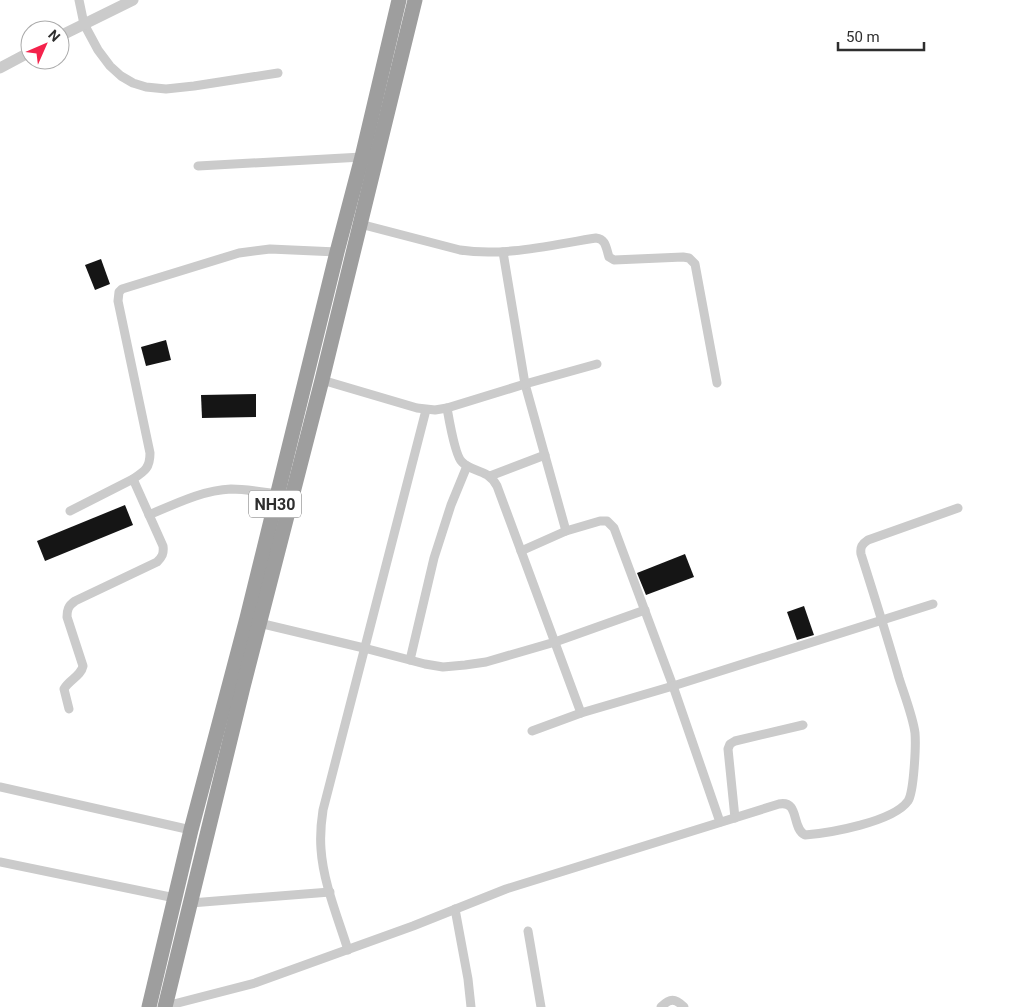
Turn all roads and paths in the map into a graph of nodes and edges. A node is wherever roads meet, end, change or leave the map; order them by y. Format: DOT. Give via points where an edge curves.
graph roads {
  1 [pos="79,0"];
  2 [pos="133,0"];
  3 [pos="399,0"];
  4 [pos="415,0"];
  5 [pos="84,24"];
  6 [pos="70,31"];
  7 [pos="20,57"];
  8 [pos="0,68"];
  9 [pos="278,72"];
  10 [pos="362,157"];
  11 [pos="198,166"];
  12 [pos="360,224"];
  13 [pos="337,252"];
  14 [pos="503,252"];
  15 [pos="598,364"];
  16 [pos="322,380"];
  17 [pos="717,382"];
  18 [pos="524,384"];
  19 [pos="447,408"];
  20 [pos="426,410"];
  21 [pos="544,455"];
  22 [pos="467,466"];
  23 [pos="490,476"];
  24 [pos="133,479"];
  25 [pos="278,494"];
  26 [pos="958,508"];
  27 [pos="70,511"];
  28 [pos="149,515"];
  29 [pos="566,531"];
  30 [pos="521,551"];
  31 [pos="933,604"];
  32 [pos="645,610"];
  33 [pos="882,620"];
  34 [pos="259,623"];
  35 [pos="555,642"];
  36 [pos="364,648"];
  37 [pos="410,660"];
  38 [pos="673,686"];
  39 [pos="69,709"];
  40 [pos="581,713"];
  41 [pos="803,724"];
  42 [pos="532,731"];
  43 [pos="0,787"];
  44 [pos="735,818"];
  45 [pos="720,822"];
  46 [pos="191,830"];
  47 [pos="0,862"];
  48 [pos="330,892"];
  49 [pos="175,898"];
  50 [pos="191,903"];
  51 [pos="456,909"];
  52 [pos="528,931"];
  53 [pos="348,950"];
  54 [pos="149,1007"];
  55 [pos="165,1007"];
  56 [pos="471,1007"];
  57 [pos="541,1007"];
  58 [pos="661,1007"];
  59 [pos="684,1007"];
  1 -- 5 [label="street"];
  2 -- 5 [label="street"];
  3 -- 10 [label="highway, NH30"];
  4 -- 12 [label="highway, NH30"];
  5 -- 6 [label="street"];
  5 -- 9 [label="street" via="110,66 121,76 146,87 194,86"];
  7 -- 8 [label="street"];
  10 -- 11 [label="street"];
  10 -- 13 [label="highway, NH30"];
  12 -- 14 [label="street" via="460,250"];
  12 -- 16 [label="highway, NH30"];
  13 -- 24 [label="street" via="270,249 239,253 119,292 118,301 150,453 148,468"];
  13 -- 25 [label="highway, NH30"];
  14 -- 17 [label="street" via="596,238 604,241 608,256 614,260 689,258 695,264"];
  14 -- 18 [label="street"];
  15 -- 18 [label="street"];
  16 -- 20 [label="street"];
  16 -- 34 [label="highway, NH30"];
  18 -- 19 [label="street"];
  18 -- 21 [label="street"];
  19 -- 20 [label="street"];
  19 -- 22 [label="street" via="457,455"];
  20 -- 36 [label="street"];
  21 -- 23 [label="street"];
  21 -- 29 [label="street"];
  22 -- 23 [label="street"];
  22 -- 37 [label="street" via="434,558"];
  23 -- 30 [label="street" via="497,486"];
  24 -- 27 [label="street"];
  24 -- 28 [label="street"];
  25 -- 28 [label="street" via="232,489 216,491"];
  25 -- 46 [label="highway, NH30"];
  26 -- 33 [label="street" via="868,540 862,545 861,554"];
  28 -- 39 [label="street" via="163,546 163,556 69,606 67,617 83,666 64,689"];
  29 -- 30 [label="street"];
  29 -- 32 [label="street" via="604,520 612,525"];
  30 -- 35 [label="street"];
  31 -- 33 [label="street"];
  32 -- 35 [label="street"];
  32 -- 38 [label="street"];
  33 -- 38 [label="street"];
  33 -- 44 [label="street" via="915,732 912,792 907,802 896,811 866,824 809,835 801,832 787,804"];
  34 -- 36 [label="street"];
  34 -- 50 [label="highway, NH30"];
  35 -- 37 [label="street" via="465,665 443,667"];
  35 -- 40 [label="street"];
  36 -- 37 [label="street"];
  36 -- 48 [label="street" via="320,829"];
  38 -- 40 [label="street"];
  38 -- 45 [label="street"];
  40 -- 42 [label="street"];
  41 -- 44 [label="street" via="730,744"];
  43 -- 46 [label="street"];
  44 -- 45 [label="street"];
  45 -- 51 [label="street" via="506,889"];
  46 -- 49 [label="highway, NH30"];
  47 -- 49 [label="street"];
  48 -- 50 [label="street"];
  48 -- 53 [label="street"];
  49 -- 54 [label="highway, NH30"];
  50 -- 55 [label="highway, NH30"];
  51 -- 53 [label="street"];
  51 -- 56 [label="street"];
  52 -- 57 [label="street"];
  53 -- 55 [label="street" via="255,983"];
  58 -- 59 [label="street" via="673,1000"];
}
